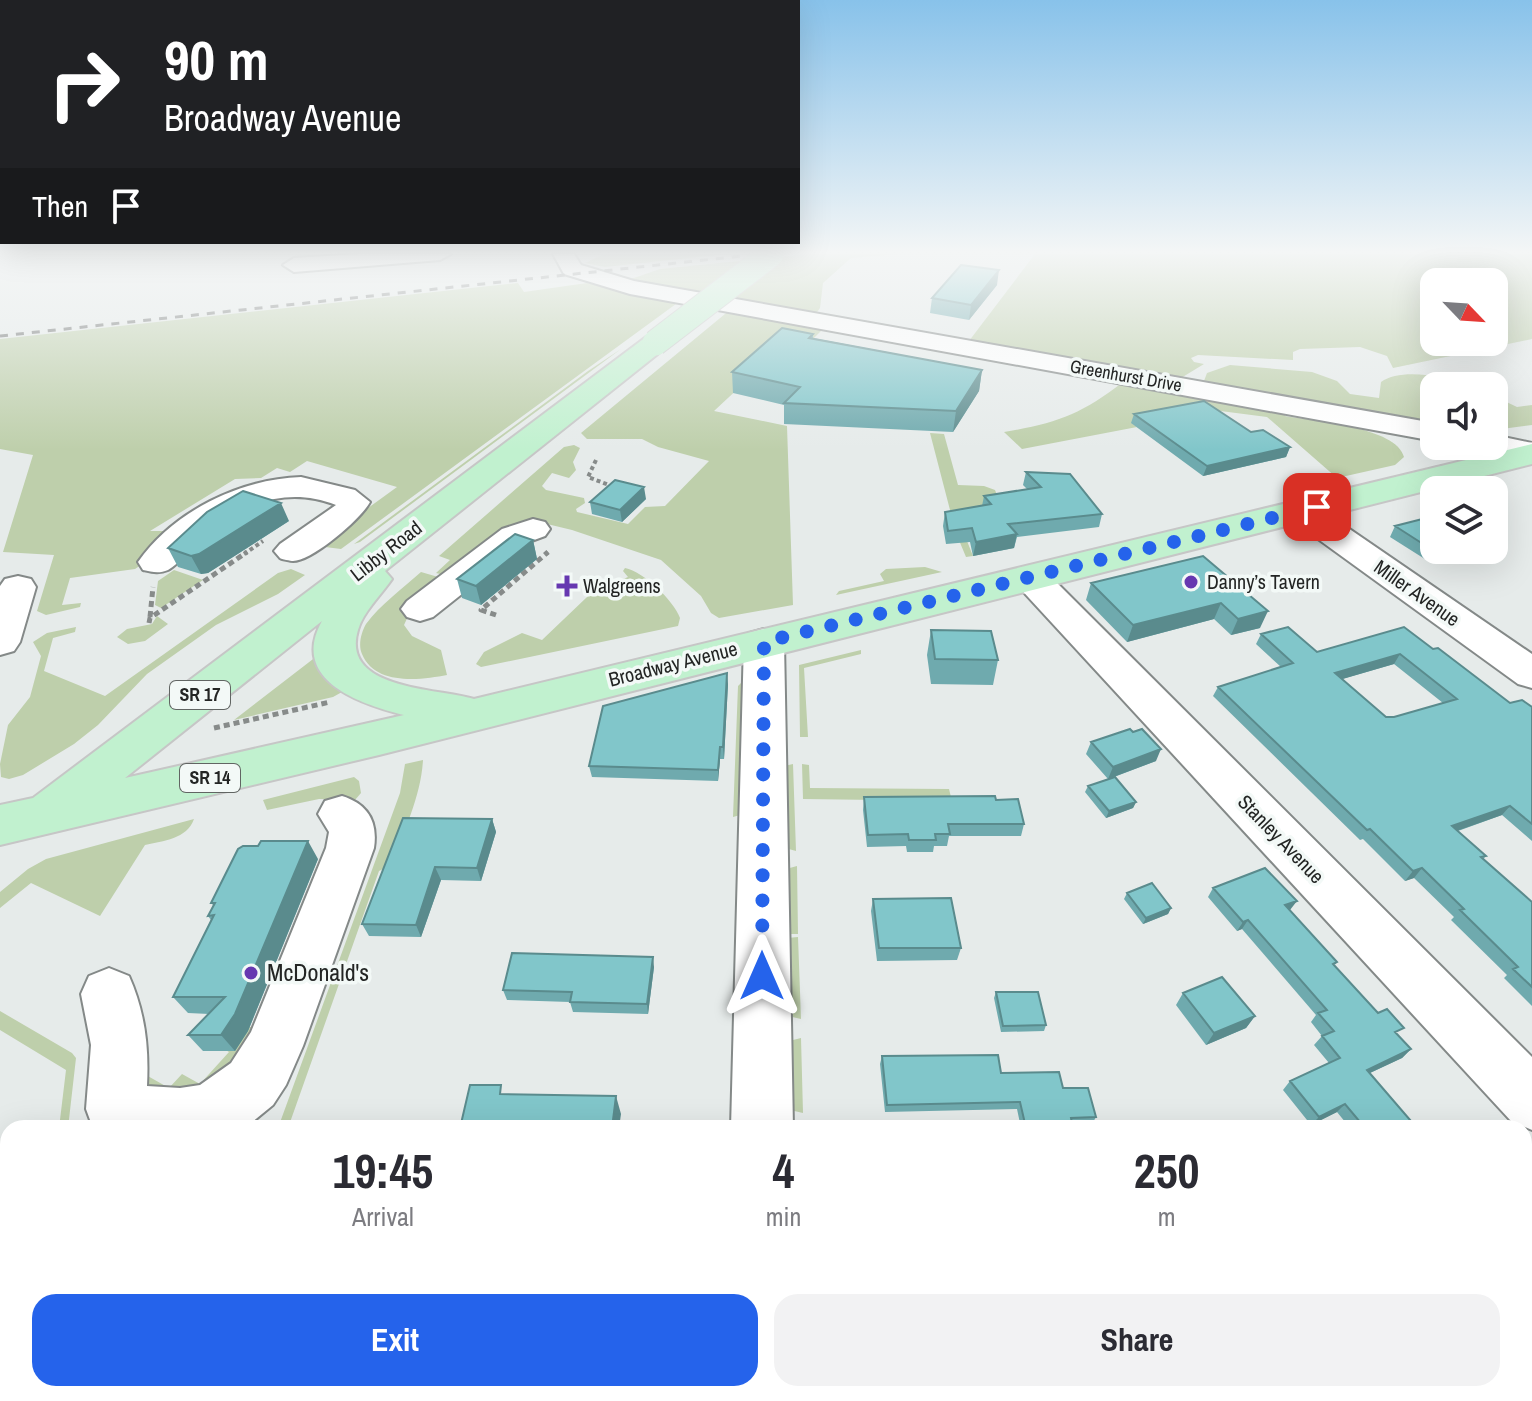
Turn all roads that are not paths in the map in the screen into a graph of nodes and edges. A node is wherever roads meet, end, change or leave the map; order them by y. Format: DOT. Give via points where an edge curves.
graph roads {
  1 [pos="686,319"];
  2 [pos="807,319"];
  3 [pos="1399,426"];
  4 [pos="1420,430"];
  5 [pos="1519,457"];
  6 [pos="1445,476"];
  7 [pos="1420,482"];
  8 [pos="1301,511"];
  9 [pos="544,538"];
  10 [pos="402,539"];
  11 [pos="292,551"];
  12 [pos="156,562"];
  13 [pos="1030,577"];
  14 [pos="18,587"];
  15 [pos="420,609"];
  16 [pos="0,642"];
  17 [pos="764,642"];
  18 [pos="1532,674"];
  19 [pos="471,714"];
  20 [pos="342,814"];
  21 [pos="21,820"];
  22 [pos="0,848"];
  23 [pos="109,994"];
  24 [pos="266,1064"];
  25 [pos="1532,1100"];
  26 [pos="117,1119"];
  27 [pos="241,1120"];
  28 [pos="762,1120"];
  1 -- 10 [label="main road, Libby Road / SR 17, bridge"];
  2 -- 3 [label="street, Greenhurst Drive"];
  3 -- 4 [label="street, Greenhurst Drive"];
  3 -- 6 [label="street" via="1436,450 1445,463"];
  5 -- 6 [label="main road, Broadway Avenue / SR 14"];
  7 -- 8 [label="main road, Broadway Avenue / SR 14"];
  8 -- 13 [label="main road, Broadway Avenue / SR 14"];
  8 -- 18 [label="street, Miller Avenue"];
  9 -- 15 [label="street" via="514,536"];
  10 -- 19 [label="main road" via="338,629 337,665 360,686"];
  10 -- 21 [label="main road, Libby Road / SR 17"];
  11 -- 12 [label="street" via="334,506 289,493 265,497"];
  13 -- 17 [label="main road, Broadway Avenue / SR 14"];
  13 -- 25 [label="street, Stanley Avenue"];
  14 -- 16 [label="street"];
  17 -- 19 [label="main road, Broadway Avenue / SR 14"];
  17 -- 28 [label="street"];
  19 -- 21 [label="main road, Broadway Avenue / SR 14"];
  20 -- 24 [label="street" via="353,829 350,848"];
  21 -- 22 [label="main road, Libby Road / SR 17"];
  23 -- 26 [label="street" via="120,1045"];
  24 -- 26 [label="street" via="233,1102 203,1118"];
  24 -- 27 [label="street"];
}
